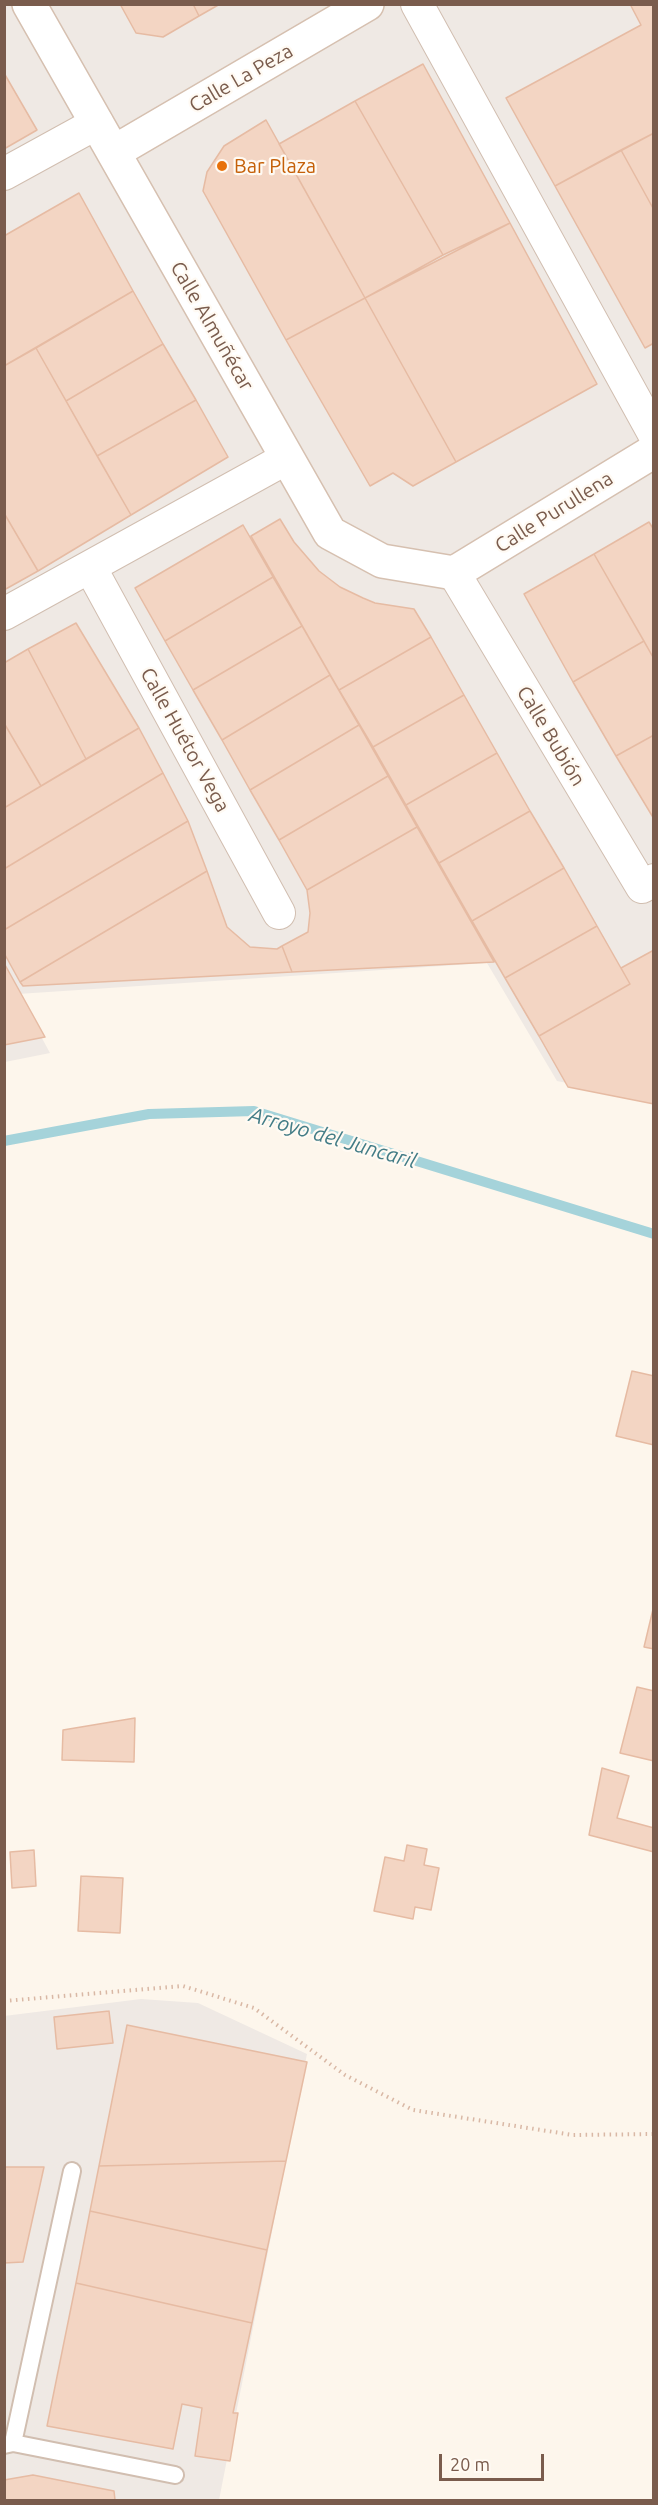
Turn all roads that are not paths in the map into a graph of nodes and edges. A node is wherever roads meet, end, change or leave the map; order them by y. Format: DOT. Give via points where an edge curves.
graph roads {
  1 [pos="28,4"];
  2 [pos="367,4"];
  3 [pos="417,4"];
  4 [pos="97,123"];
  5 [pos="114,152"];
  6 [pos="4,174"];
  7 [pos="654,434"];
  8 [pos="654,451"];
  9 [pos="287,458"];
  10 [pos="90,567"];
  11 [pos="454,573"];
  12 [pos="4,615"];
  13 [pos="654,880"];
  14 [pos="279,914"];
  15 [pos="72,2171"];
  16 [pos="9,2444"];
  17 [pos="175,2475"];
  1 -- 4 [label="street, Calle Almuñécar"];
  2 -- 5 [label="street, Calle La Peza"];
  3 -- 7 [label="street"];
  4 -- 5 [label="street, Calle Almuñécar"];
  4 -- 6 [label="street"];
  5 -- 9 [label="street, Calle Almuñécar"];
  8 -- 11 [label="street, Calle Purullena"];
  9 -- 10 [label="street"];
  9 -- 11 [label="street, Calle Almuñécar" via="330,533 382,561"];
  10 -- 12 [label="street"];
  10 -- 14 [label="street, Calle Huétor Vega"];
  11 -- 13 [label="street, Calle Bubión" via="642,887"];
  15 -- 16 [label="lane"];
  16 -- 17 [label="lane"];
}
